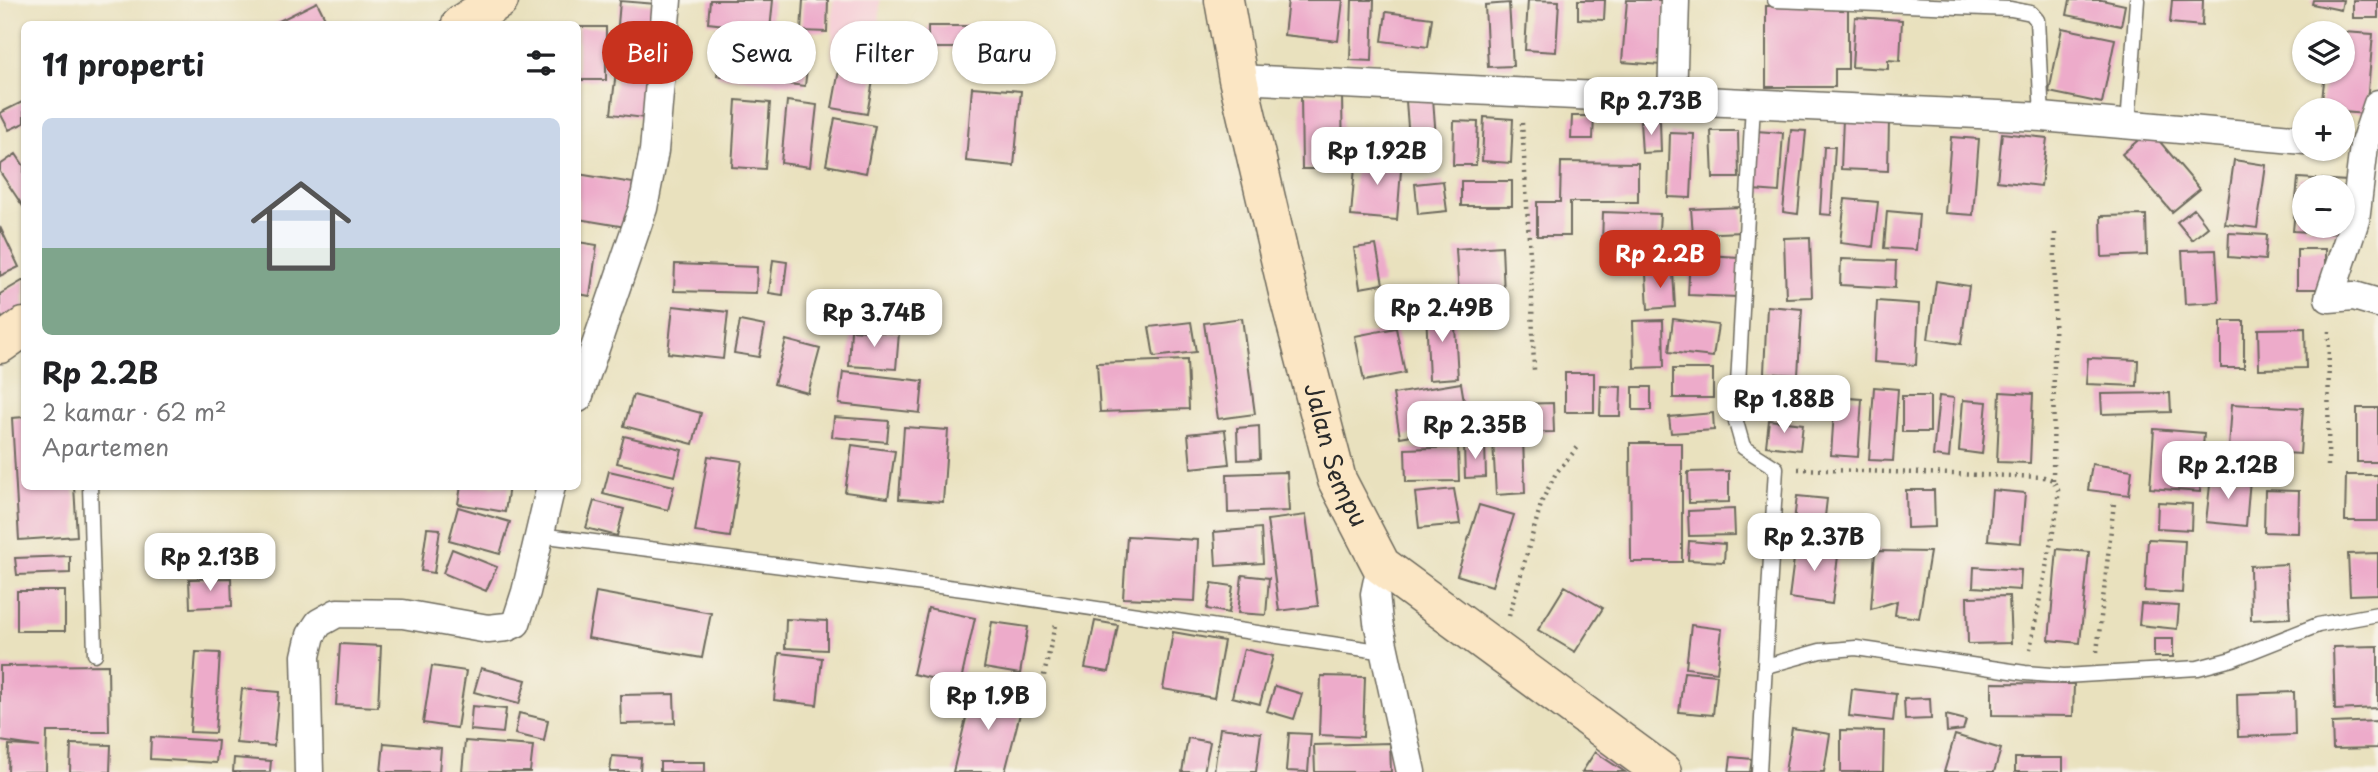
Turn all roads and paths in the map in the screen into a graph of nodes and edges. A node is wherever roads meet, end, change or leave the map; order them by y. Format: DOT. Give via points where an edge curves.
graph roads {
  1 [pos="499,0"];
  2 [pos="667,0"];
  3 [pos="1224,0"];
  4 [pos="1675,0"];
  5 [pos="1775,0"];
  6 [pos="2137,0"];
  7 [pos="466,21"];
  8 [pos="1238,79"];
  9 [pos="1522,93"];
  10 [pos="1672,101"];
  11 [pos="1753,104"];
  12 [pos="2378,104"];
  13 [pos="2042,117"];
  14 [pos="2128,125"];
  15 [pos="2292,139"];
  16 [pos="2355,143"];
  17 [pos="2354,161"];
  18 [pos="2055,230"];
  19 [pos="2329,299"];
  20 [pos="2378,303"];
  21 [pos="21,329"];
  22 [pos="0,344"];
  23 [pos="1534,370"];
  24 [pos="581,389"];
  25 [pos="1578,447"];
  26 [pos="2328,466"];
  27 [pos="1776,468"];
  28 [pos="2053,480"];
  29 [pos="90,490"];
  30 [pos="550,490"];
  31 [pos="2114,503"];
  32 [pos="539,535"];
  33 [pos="1381,565"];
  34 [pos="1059,604"];
  35 [pos="2378,614"];
  36 [pos="1499,650"];
  37 [pos="1385,652"];
  38 [pos="94,654"];
  39 [pos="1766,666"];
  40 [pos="2025,673"];
  41 [pos="2094,675"];
  42 [pos="1038,703"];
  43 [pos="309,772"];
  44 [pos="1411,772"];
  45 [pos="1662,772"];
  46 [pos="1759,772"];
  1 -- 7 [label="main road"];
  2 -- 24 [label="street" via="654,151 643,208"];
  3 -- 8 [label="main road, Jalan Sempu"];
  4 -- 10 [label="street"];
  5 -- 13 [label="lane" via="2031,13 2037,20"];
  6 -- 14 [label="lane"];
  8 -- 9 [label="street"];
  8 -- 33 [label="main road, Jalan Sempu" via="1337,480"];
  9 -- 10 [label="street"];
  9 -- 23 [label="path"];
  10 -- 11 [label="street"];
  11 -- 13 [label="street"];
  11 -- 27 [label="lane" via="1736,422 1743,447"];
  12 -- 16 [label="street"];
  13 -- 14 [label="street"];
  14 -- 15 [label="street"];
  17 -- 19 [label="street" via="2355,220"];
  18 -- 28 [label="path"];
  19 -- 20 [label="street" via="2354,296"];
  19 -- 26 [label="path"];
  21 -- 22 [label="main road"];
  25 -- 36 [label="path" via="1556,473 1542,501"];
  27 -- 28 [label="path"];
  27 -- 39 [label="lane"];
  28 -- 40 [label="path" via="2058,506"];
  29 -- 38 [label="lane"];
  30 -- 32 [label="street"];
  31 -- 41 [label="path"];
  32 -- 34 [label="lane"];
  32 -- 43 [label="street" via="516,623 507,627 488,629 403,614 337,613 319,623 306,656"];
  33 -- 36 [label="main road, Jalan Sempu"];
  33 -- 37 [label="street" via="1375,594"];
  34 -- 37 [label="lane"];
  34 -- 42 [label="path"];
  35 -- 41 [label="lane" via="2318,625 2198,668"];
  36 -- 45 [label="main road, Jalan Sempu"];
  37 -- 44 [label="street"];
  39 -- 40 [label="lane" via="1820,651 1856,648"];
  39 -- 46 [label="lane"];
  40 -- 41 [label="lane"];
}
